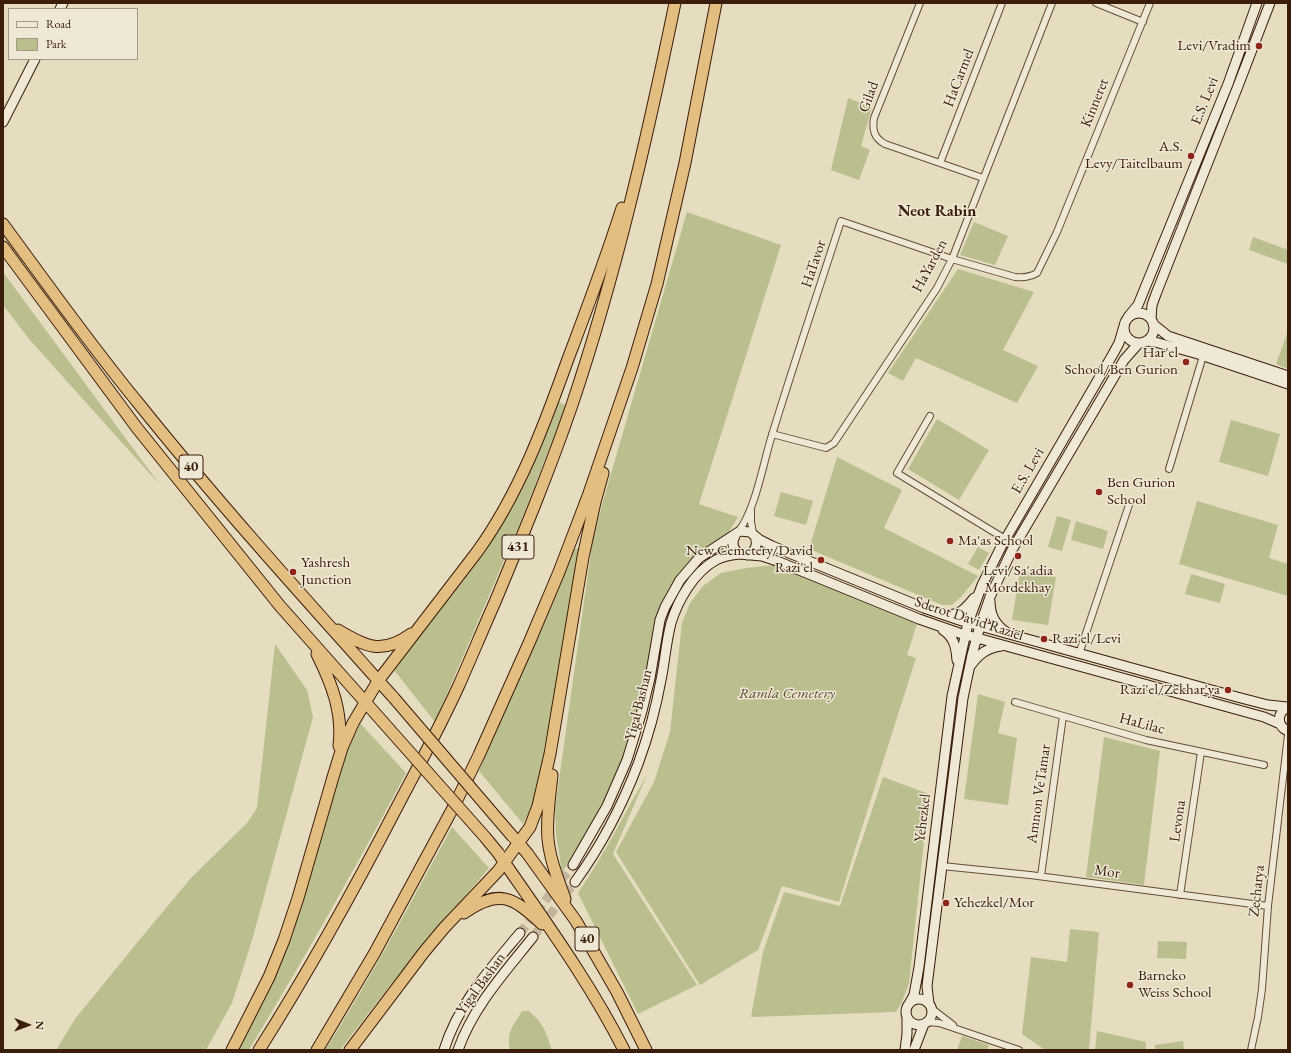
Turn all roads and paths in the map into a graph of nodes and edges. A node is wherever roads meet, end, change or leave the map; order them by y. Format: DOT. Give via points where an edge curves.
graph roads {
  1 [pos="675,3"];
  2 [pos="716,3"];
  3 [pos="920,3"];
  4 [pos="1002,3"];
  5 [pos="1052,3"];
  6 [pos="1096,3"];
  7 [pos="1150,3"];
  8 [pos="1257,3"];
  9 [pos="1270,3"];
  10 [pos="1143,22"];
  11 [pos="34,60"];
  12 [pos="3,122"];
  13 [pos="648,131"];
  14 [pos="940,163"];
  15 [pos="984,178"];
  16 [pos="3,224"];
  17 [pos="3,247"];
  18 [pos="952,258"];
  19 [pos="1031,276"];
  20 [pos="646,321"];
  21 [pos="1152,321"];
  22 [pos="1126,322"];
  23 [pos="1143,342"];
  24 [pos="1203,356"];
  25 [pos="1288,376"];
  26 [pos="1288,384"];
  27 [pos="930,416"];
  28 [pos="772,434"];
  29 [pos="1169,469"];
  30 [pos="1130,502"];
  31 [pos="752,506"];
  32 [pos="736,534"];
  33 [pos="754,535"];
  34 [pos="1005,538"];
  35 [pos="1015,545"];
  36 [pos="743,554"];
  37 [pos="982,585"];
  38 [pos="990,597"];
  39 [pos="441,598"];
  40 [pos="280,606"];
  41 [pos="944,615"];
  42 [pos="968,623"];
  43 [pos="328,625"];
  44 [pos="937,626"];
  45 [pos="980,626"];
  46 [pos="1009,634"];
  47 [pos="965,635"];
  48 [pos="976,638"];
  49 [pos="1002,646"];
  50 [pos="1079,654"];
  51 [pos="957,668"];
  52 [pos="969,668"];
  53 [pos="378,680"];
  54 [pos="562,687"];
  55 [pos="364,702"];
  56 [pos="1015,702"];
  57 [pos="1287,707"];
  58 [pos="1063,716"];
  59 [pos="1280,724"];
  60 [pos="1288,731"];
  61 [pos="1288,735"];
  62 [pos="1201,752"];
  63 [pos="1264,765"];
  64 [pos="333,777"];
  65 [pos="516,841"];
  66 [pos="502,858"];
  67 [pos="574,865"];
  68 [pos="942,866"];
  69 [pos="1041,876"];
  70 [pos="575,882"];
  71 [pos="1180,895"];
  72 [pos="1268,906"];
  73 [pos="569,911"];
  74 [pos="444,928"];
  75 [pos="520,933"];
  76 [pos="533,937"];
  77 [pos="560,941"];
  78 [pos="909,1004"];
  79 [pos="930,1006"];
  80 [pos="907,1017"];
  81 [pos="925,1023"];
  82 [pos="960,1030"];
  83 [pos="232,1050"];
  84 [pos="259,1050"];
  85 [pos="317,1050"];
  86 [pos="350,1050"];
  87 [pos="444,1050"];
  88 [pos="458,1050"];
  89 [pos="624,1050"];
  90 [pos="646,1050"];
  91 [pos="905,1050"];
  92 [pos="914,1050"];
  93 [pos="1019,1050"];
  94 [pos="1251,1050"];
  1 -- 13 [label="highway, 431"];
  2 -- 20 [label="highway" via="684,170"];
  3 -- 14 [label="street, Gilad" via="874,118 873,130 878,140 885,144"];
  4 -- 14 [label="street, HaCarmel"];
  5 -- 15 [label="street, HaYarden"];
  6 -- 10 [label="street"];
  7 -- 10 [label="street, Kinneret"];
  8 -- 22 [label="main road, E.S. Levi" via="1228,84 1138,305"];
  9 -- 21 [label="main road, E.S. Levi" via="1156,294 1152,305"];
  10 -- 19 [label="street, Kinneret" via="1041,267"];
  11 -- 12 [label="main road"];
  13 -- 39 [label="highway" via="584,317 526,466 494,528"];
  13 -- 84 [label="highway, 431" via="630,207 590,349 556,451 512,561 438,728 336,921"];
  14 -- 15 [label="street, Gilad"];
  15 -- 18 [label="street, HaYarden"];
  16 -- 43 [label="highway, 40" via="138,404"];
  17 -- 40 [label="highway, 40" via="137,428"];
  18 -- 19 [label="street, HaTavor" via="1015,277"];
  18 -- 28 [label="street, HaYarden" via="937,288 834,443 826,448"];
  18 -- 28 [label="street, HaTavor" via="841,221"];
  20 -- 54 [label="highway" via="595,502 583,557"];
  20 -- 85 [label="highway" via="588,496 498,716 374,954"];
  21 -- 22 [label="main road" via="1142,314 1133,315"];
  21 -- 23 [label="main road" via="1153,334"];
  21 -- 25 [label="main road" via="1168,336"];
  22 -- 23 [label="main road" via="1124,331 1130,340"];
  22 -- 34 [label="main road, E.S. Levi" via="1114,354"];
  23 -- 24 [label="main road" via="1155,342"];
  23 -- 35 [label="main road, E.S. Levi" via="1124,360"];
  24 -- 26 [label="main road"];
  24 -- 29 [label="street"];
  27 -- 34 [label="street" via="897,473"];
  28 -- 31 [label="street, HaTavor"];
  30 -- 50 [label="street"];
  31 -- 32 [label="street, HaTavor" via="743,526"];
  31 -- 33 [label="street, HaTavor" via="750,515"];
  32 -- 33 [label="main road" via="744,530"];
  32 -- 36 [label="main road" via="733,548"];
  32 -- 67 [label="main road, Yigal Bashan" via="699,558 672,592 660,620 650,678 627,760"];
  33 -- 36 [label="main road" via="756,548 751,553"];
  33 -- 41 [label="main road, Sderot David Raziel" via="772,546"];
  34 -- 35 [label="street"];
  34 -- 37 [label="main road, E.S. Levi"];
  35 -- 38 [label="main road, E.S. Levi"];
  36 -- 44 [label="main road, Sderot David Raziel" via="777,561"];
  36 -- 70 [label="main road, Yigal Bashan" via="724,556 715,560 696,577 682,598 671,624 655,707 638,764 617,812"];
  37 -- 41 [label="main road" via="959,614"];
  37 -- 42 [label="main road, E.S. Levi"];
  38 -- 45 [label="main road, E.S. Levi"];
  38 -- 46 [label="main road" via="994,620"];
  39 -- 43 [label="highway" via="415,631 404,639 381,647 363,644"];
  39 -- 53 [label="highway"];
  40 -- 55 [label="highway, 40"];
  40 -- 64 [label="highway" via="316,654 334,692 340,734"];
  41 -- 42 [label="main road, Sderot David Raziel"];
  42 -- 45 [label="main road, Sderot David Raziel"];
  42 -- 47 [label="main road, E.S. Levi"];
  43 -- 53 [label="highway, 40"];
  44 -- 47 [label="main road, Sderot David Raziel"];
  44 -- 51 [label="main road" via="953,639"];
  45 -- 46 [label="main road, Sderot David Raziel"];
  45 -- 48 [label="main road, E.S. Levi"];
  46 -- 50 [label="main road, Sderot David Raziel"];
  47 -- 48 [label="main road, Sderot David Raziel"];
  47 -- 51 [label="main road, Yehezkel"];
  48 -- 49 [label="main road, Sderot David Raziel"];
  48 -- 52 [label="main road, Yehezkel"];
  49 -- 52 [label="main road" via="984,651"];
  49 -- 59 [label="main road, Sderot David Raziel" via="1264,717"];
  50 -- 57 [label="main road, Sderot David Raziel" via="1262,704"];
  51 -- 78 [label="main road, Yehezkel" via="949,715 919,967 914,995"];
  52 -- 68 [label="main road, Yehezkel" via="960,716"];
  53 -- 55 [label="highway"];
  53 -- 65 [label="highway, 40, bridge"];
  54 -- 65 [label="highway" via="538,806 530,827"];
  54 -- 73 [label="highway" via="547,827 553,866"];
  55 -- 64 [label="highway" via="347,736"];
  55 -- 66 [label="highway, 40, bridge"];
  56 -- 58 [label="street, HaLilac"];
  57 -- 59 [label="main road" via="1279,716"];
  58 -- 62 [label="street, HaLilac" via="1146,740"];
  58 -- 69 [label="street, Amnon VeTamar"];
  59 -- 60 [label="main road, Sderot David Raziel"];
  61 -- 72 [label="street, Zecharya"];
  62 -- 63 [label="street, HaLilac"];
  62 -- 71 [label="street, Levona"];
  64 -- 83 [label="highway" via="284,940 269,977"];
  65 -- 66 [label="highway"];
  65 -- 73 [label="highway, 40"];
  66 -- 74 [label="highway" via="498,871"];
  66 -- 77 [label="highway, 40"];
  68 -- 69 [label="street, Mor"];
  68 -- 79 [label="main road, Yehezkel" via="927,986"];
  69 -- 71 [label="street, Mor"];
  71 -- 72 [label="street, Mor"];
  72 -- 94 [label="street, Zecharya" via="1261,996"];
  73 -- 90 [label="highway, 40" via="617,992"];
  74 -- 77 [label="highway" via="475,905 504,898 523,907"];
  74 -- 86 [label="highway"];
  75 -- 87 [label="main road, Yigal Bashan" via="458,1014"];
  76 -- 88 [label="main road, Yigal Bashan" via="480,1006 466,1029"];
  77 -- 89 [label="highway, 40"];
  78 -- 79 [label="main road" via="919,999 926,1001"];
  78 -- 80 [label="main road" via="906,1010"];
  79 -- 81 [label="main road" via="931,1016"];
  79 -- 82 [label="street"];
  80 -- 81 [label="main road" via="912,1023"];
  80 -- 91 [label="main road"];
  81 -- 82 [label="street" via="939,1023"];
  81 -- 92 [label="main road"];
  82 -- 93 [label="street"];
}
